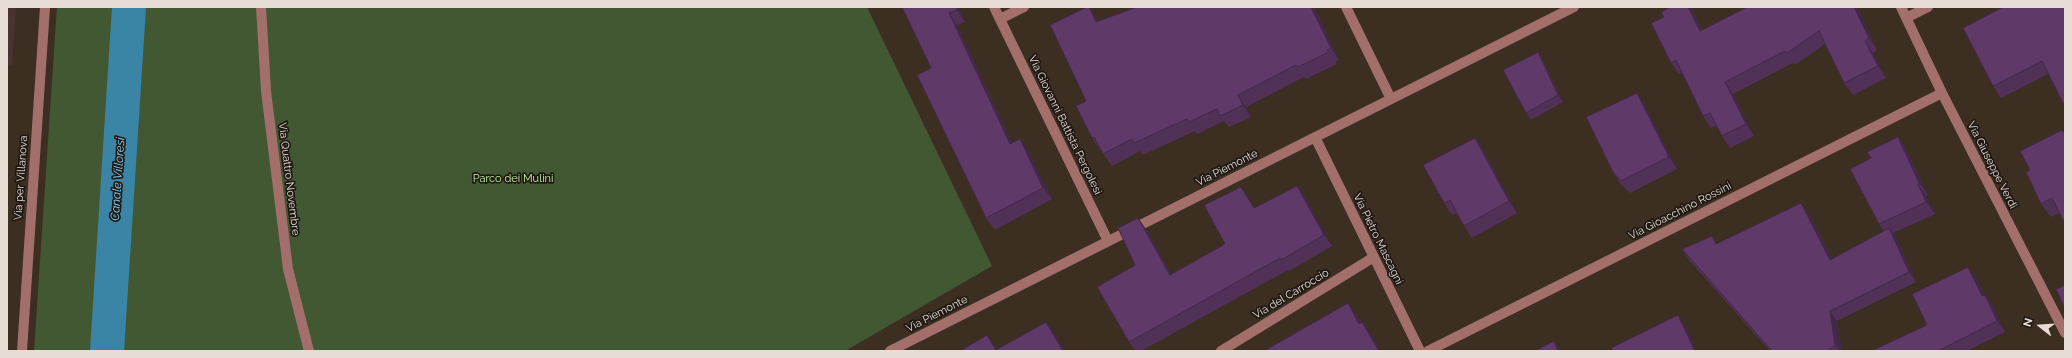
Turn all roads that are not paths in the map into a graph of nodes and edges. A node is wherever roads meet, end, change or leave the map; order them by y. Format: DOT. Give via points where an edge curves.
graph roads {
  1 [pos="45,7"];
  2 [pos="260,7"];
  3 [pos="994,7"];
  4 [pos="1024,7"];
  5 [pos="1346,7"];
  6 [pos="1574,7"];
  7 [pos="1900,7"];
  8 [pos="1928,7"];
  9 [pos="1000,18"];
  10 [pos="1906,18"];
  11 [pos="1942,93"];
  12 [pos="1391,99"];
  13 [pos="1315,137"];
  14 [pos="1108,241"];
  15 [pos="1374,258"];
  16 [pos="2065,333"];
  17 [pos="22,351"];
  18 [pos="309,351"];
  19 [pos="890,351"];
  20 [pos="1221,351"];
  21 [pos="1420,351"];
  22 [pos="1428,351"];
  1 -- 17 [label="street, Via per Villanova"];
  2 -- 18 [label="street, Via Quattro Novembre" via="266,91 288,269"];
  3 -- 9 [label="street, Via Giovanni Battista Pergolesi"];
  4 -- 9 [label="street"];
  5 -- 12 [label="street"];
  6 -- 12 [label="street, Via Piemonte"];
  7 -- 10 [label="street, Via Giuseppe Verdi"];
  8 -- 10 [label="street"];
  9 -- 14 [label="street, Via Giovanni Battista Pergolesi"];
  10 -- 11 [label="street, Via Giuseppe Verdi"];
  11 -- 16 [label="street, Via Giuseppe Verdi"];
  11 -- 22 [label="street, Via Gioacchino Rossini"];
  12 -- 13 [label="street, Via Piemonte"];
  13 -- 14 [label="street, Via Piemonte"];
  13 -- 15 [label="street, Via Pietro Mascagni"];
  14 -- 19 [label="street, Via Piemonte"];
  15 -- 20 [label="street, Via del Carroccio"];
  15 -- 21 [label="street, Via Pietro Mascagni"];
}
